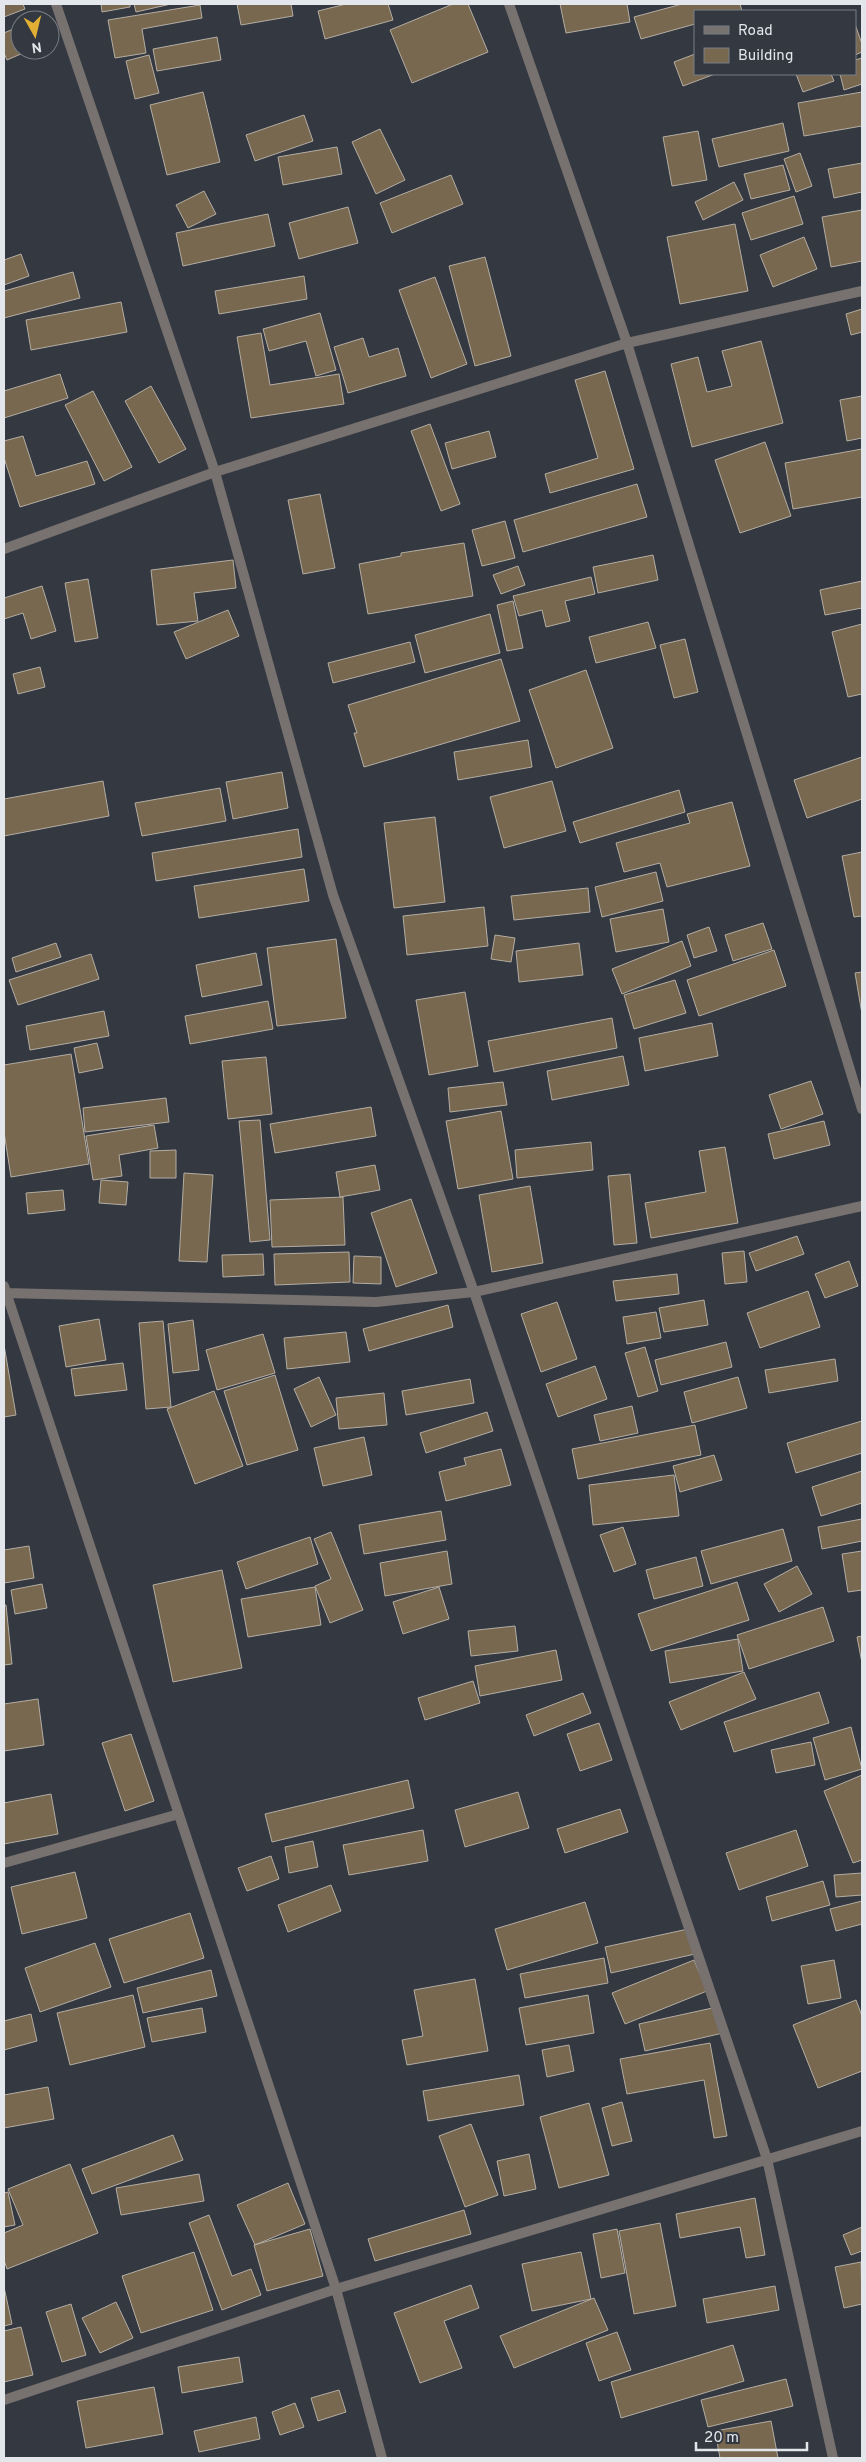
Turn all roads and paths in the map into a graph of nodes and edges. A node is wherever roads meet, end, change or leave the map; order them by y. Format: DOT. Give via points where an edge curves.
graph roads {
  1 [pos="56,4"];
  2 [pos="509,4"];
  3 [pos="862,291"];
  4 [pos="628,343"];
  5 [pos="215,472"];
  6 [pos="4,549"];
  7 [pos="862,1109"];
  8 [pos="862,1206"];
  9 [pos="4,1290"];
  10 [pos="474,1292"];
  11 [pos="179,1814"];
  12 [pos="4,1863"];
  13 [pos="862,2131"];
  14 [pos="767,2159"];
  15 [pos="336,2289"];
  16 [pos="4,2400"];
  17 [pos="382,2458"];
  18 [pos="833,2458"];
  1 -- 5 [label="street"];
  2 -- 4 [label="street"];
  3 -- 4 [label="street"];
  4 -- 5 [label="street"];
  4 -- 7 [label="street"];
  5 -- 6 [label="street"];
  5 -- 10 [label="street" via="333,895"];
  8 -- 10 [label="street"];
  9 -- 10 [label="street" via="376,1302"];
  9 -- 11 [label="street"];
  10 -- 14 [label="street"];
  11 -- 12 [label="street"];
  11 -- 15 [label="street"];
  13 -- 14 [label="street"];
  14 -- 15 [label="street"];
  14 -- 18 [label="street"];
  15 -- 16 [label="street"];
  15 -- 17 [label="street"];
}
